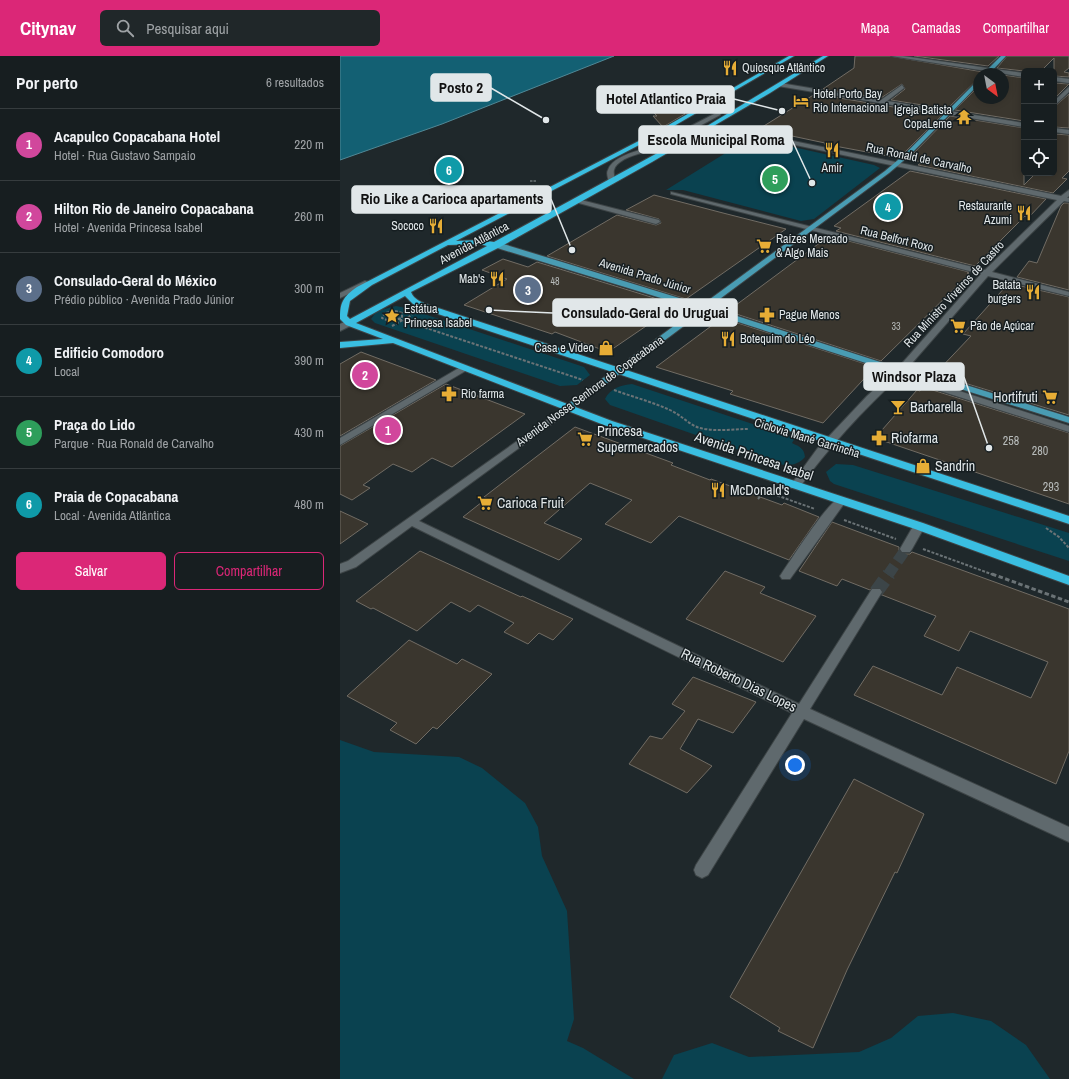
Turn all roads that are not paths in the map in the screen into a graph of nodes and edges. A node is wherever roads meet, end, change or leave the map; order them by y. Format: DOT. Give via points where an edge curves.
graph roads {
  1 [pos="792,56"];
  2 [pos="826,56"];
  3 [pos="893,56"];
  4 [pos="1004,56"];
  5 [pos="992,68"];
  6 [pos="973,69"];
  7 [pos="1009,73"];
  8 [pos="1021,74"];
  9 [pos="1057,79"];
  10 [pos="1069,81"];
  11 [pos="780,86"];
  12 [pos="902,87"];
  13 [pos="973,87"];
  14 [pos="1069,88"];
  15 [pos="1057,101"];
  16 [pos="882,102"];
  17 [pos="713,103"];
  18 [pos="947,112"];
  19 [pos="1021,124"];
  20 [pos="1057,130"];
  21 [pos="660,132"];
  22 [pos="1069,132"];
  23 [pos="764,137"];
  24 [pos="680,144"];
  25 [pos="896,165"];
  26 [pos="612,182"];
  27 [pos="1069,192"];
  28 [pos="673,193"];
  29 [pos="1066,200"];
  30 [pos="576,201"];
  31 [pos="656,222"];
  32 [pos="810,229"];
  33 [pos="445,244"];
  34 [pos="497,245"];
  35 [pos="986,273"];
  36 [pos="369,283"];
  37 [pos="407,292"];
  38 [pos="1069,294"];
  39 [pos="340,296"];
  40 [pos="704,308"];
  41 [pos="349,323"];
  42 [pos="340,328"];
  43 [pos="396,341"];
  44 [pos="340,345"];
  45 [pos="464,368"];
  46 [pos="619,370"];
  47 [pos="900,371"];
  48 [pos="568,408"];
  49 [pos="1069,420"];
  50 [pos="1069,429"];
  51 [pos="830,441"];
  52 [pos="340,442"];
  53 [pos="795,486"];
  54 [pos="840,501"];
  55 [pos="1069,520"];
  56 [pos="410,521"];
  57 [pos="919,526"];
  58 [pos="908,547"];
  59 [pos="340,569"];
  60 [pos="786,576"];
  61 [pos="1069,581"];
  62 [pos="876,592"];
  63 [pos="801,710"];
  64 [pos="1069,835"];
  65 [pos="702,870"];
  1 -- 17 [label="highway, Avenida Atlântica"];
  2 -- 11 [label="highway, Avenida Atlântica"];
  3 -- 6 [label="street"];
  4 -- 5 [label="main road"];
  7 -- 8 [label="street"];
  9 -- 10 [label="street"];
  11 -- 16 [label="street"];
  11 -- 24 [label="highway, Avenida Atlântica"];
  12 -- 16 [label="street"];
  13 -- 18 [label="main road, Avenida Nossa Senhora de Copacabana"];
  14 -- 15 [label="street"];
  16 -- 18 [label="street"];
  17 -- 21 [label="highway, Avenida Atlântica"];
  17 -- 21 [label="street" via="719,111 718,114 692,128"];
  18 -- 19 [label="street"];
  18 -- 25 [label="main road, Avenida Nossa Senhora de Copacabana"];
  20 -- 22 [label="street"];
  21 -- 33 [label="highway, Avenida Atlântica"];
  23 -- 25 [label="street, Rua Ronald de Carvalho"];
  24 -- 26 [label="highway, Avenida Atlântica"];
  24 -- 26 [label="street" via="646,149 614,164 610,171"];
  25 -- 29 [label="street, Rua Ronald de Carvalho"];
  25 -- 32 [label="main road, Avenida Nossa Senhora de Copacabana"];
  26 -- 30 [label="highway, Avenida Atlântica"];
  27 -- 29 [label="street, Rua Ministro Viveiros de Castro"];
  28 -- 32 [label="street, Rua Belfort Roxo"];
  29 -- 35 [label="street, Rua Ministro Viveiros de Castro"];
  30 -- 31 [label="street"];
  30 -- 34 [label="highway, Avenida Atlântica"];
  32 -- 35 [label="street, Rua Belfort Roxo"];
  32 -- 40 [label="main road, Avenida Nossa Senhora de Copacabana"];
  33 -- 34 [label="highway" via="480,242"];
  33 -- 36 [label="highway, Avenida Atlântica"];
  34 -- 37 [label="highway, Avenida Atlântica"];
  34 -- 40 [label="main road, Avenida Prado Júnior"];
  35 -- 38 [label="street, Rua Belfort Roxo"];
  35 -- 47 [label="street, Rua Ministro Viveiros de Castro"];
  36 -- 39 [label="street, Avenida Atlântica"];
  36 -- 41 [label="highway" via="349,296 342,307 343,317"];
  37 -- 41 [label="highway, Avenida Atlântica"];
  37 -- 46 [label="highway" via="408,297 421,304"];
  40 -- 46 [label="main road, Avenida Nossa Senhora de Copacabana"];
  40 -- 47 [label="main road, Avenida Prado Júnior"];
  41 -- 42 [label="street, Avenida Atlântica"];
  41 -- 43 [label="highway, Avenida Princesa Isabel"];
  43 -- 44 [label="highway"];
  43 -- 45 [label="highway, Avenida Princesa Isabel"];
  45 -- 48 [label="highway, Avenida Princesa Isabel"];
  45 -- 52 [label="street"];
  46 -- 48 [label="main road, Avenida Nossa Senhora de Copacabana"];
  46 -- 51 [label="highway"];
  47 -- 49 [label="main road, Avenida Prado Júnior" via="934,378"];
  47 -- 50 [label="street, Avenida Prado Júnior" via="928,384"];
  47 -- 51 [label="street, Rua Ministro Viveiros de Castro" via="870,398"];
  48 -- 53 [label="highway, Avenida Princesa Isabel"];
  48 -- 56 [label="street, Avenida Nossa Senhora de Copacabana"];
  51 -- 53 [label="street, Rua Ministro Viveiros de Castro"];
  51 -- 55 [label="highway"];
  53 -- 54 [label="highway, Avenida Princesa Isabel"];
  54 -- 57 [label="highway, Avenida Princesa Isabel"];
  54 -- 60 [label="street"];
  56 -- 59 [label="street, Avenida Nossa Senhora de Copacabana" via="352,564"];
  56 -- 63 [label="street, Rua Roberto Dias Lopes"];
  57 -- 58 [label="street"];
  57 -- 61 [label="highway, Avenida Princesa Isabel"];
  62 -- 63 [label="street"];
  63 -- 64 [label="street, Rua Roberto Dias Lopes"];
  63 -- 65 [label="street"];
}
